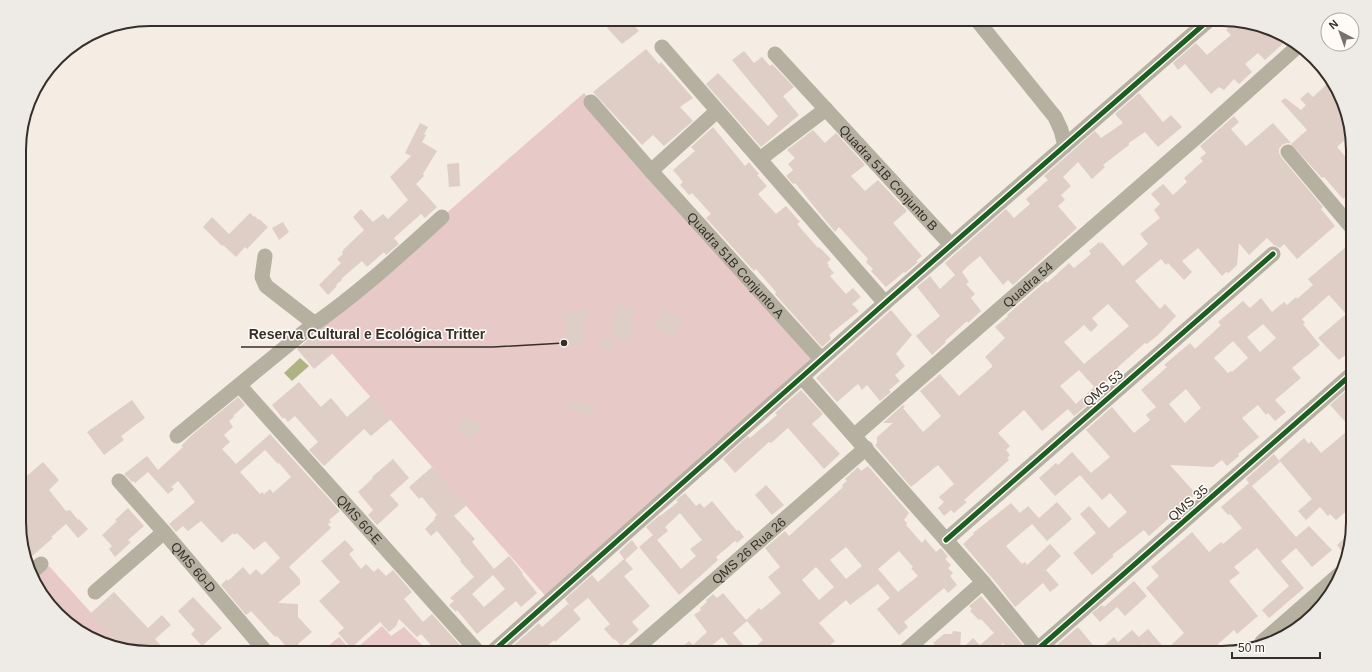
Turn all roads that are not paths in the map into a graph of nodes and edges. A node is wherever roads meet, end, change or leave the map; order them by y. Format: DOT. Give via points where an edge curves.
graph roads {
  1 [pos="982,26"];
  2 [pos="1202,26"];
  3 [pos="662,47"];
  4 [pos="1294,50"];
  5 [pos="776,54"];
  6 [pos="591,102"];
  7 [pos="826,109"];
  8 [pos="718,111"];
  9 [pos="1065,146"];
  10 [pos="1288,152"];
  11 [pos="760,159"];
  12 [pos="651,171"];
  13 [pos="442,217"];
  14 [pos="1346,221"];
  15 [pos="951,245"];
  16 [pos="1273,254"];
  17 [pos="265,256"];
  18 [pos="885,303"];
  19 [pos="315,324"];
  20 [pos="821,359"];
  21 [pos="802,377"];
  22 [pos="1346,379"];
  23 [pos="240,386"];
  24 [pos="855,435"];
  25 [pos="177,436"];
  26 [pos="866,448"];
  27 [pos="119,481"];
  28 [pos="164,532"];
  29 [pos="946,540"];
  30 [pos="983,582"];
  31 [pos="1330,583"];
  32 [pos="95,592"];
  33 [pos="1268,636"];
  34 [pos="261,646"];
  35 [pos="473,646"];
  36 [pos="499,646"];
  37 [pos="639,646"];
  38 [pos="911,646"];
  39 [pos="1035,646"];
  40 [pos="1045,646"];
  1 -- 9 [label="street" via="1055,117"];
  2 -- 9 [label="street"];
  3 -- 8 [label="street"];
  4 -- 24 [label="street, Quadra 54"];
  5 -- 7 [label="street, Quadra 51B Conjunto B"];
  6 -- 12 [label="street, Quadra 51B Conjunto A"];
  7 -- 11 [label="street"];
  7 -- 15 [label="street, Quadra 51B Conjunto B"];
  8 -- 11 [label="street"];
  8 -- 12 [label="street"];
  9 -- 15 [label="street"];
  10 -- 14 [label="street"];
  11 -- 18 [label="street"];
  12 -- 20 [label="street, Quadra 51B Conjunto A"];
  13 -- 19 [label="street"];
  15 -- 18 [label="street"];
  16 -- 29 [label="street, QMS 53"];
  17 -- 19 [label="street" via="262,277 266,286"];
  18 -- 20 [label="street"];
  19 -- 23 [label="street"];
  20 -- 21 [label="street"];
  21 -- 24 [label="street"];
  21 -- 36 [label="street"];
  22 -- 40 [label="street, QMS 35"];
  23 -- 25 [label="street"];
  23 -- 35 [label="street, QMS 60-E"];
  24 -- 26 [label="street"];
  26 -- 29 [label="street"];
  26 -- 37 [label="street, QMS 26 Rua 26"];
  27 -- 28 [label="street, QMS 60-D"];
  28 -- 32 [label="street"];
  28 -- 34 [label="street, QMS 60-D"];
  29 -- 30 [label="street"];
  30 -- 38 [label="street"];
  30 -- 39 [label="street"];
  31 -- 33 [label="street"];
}
